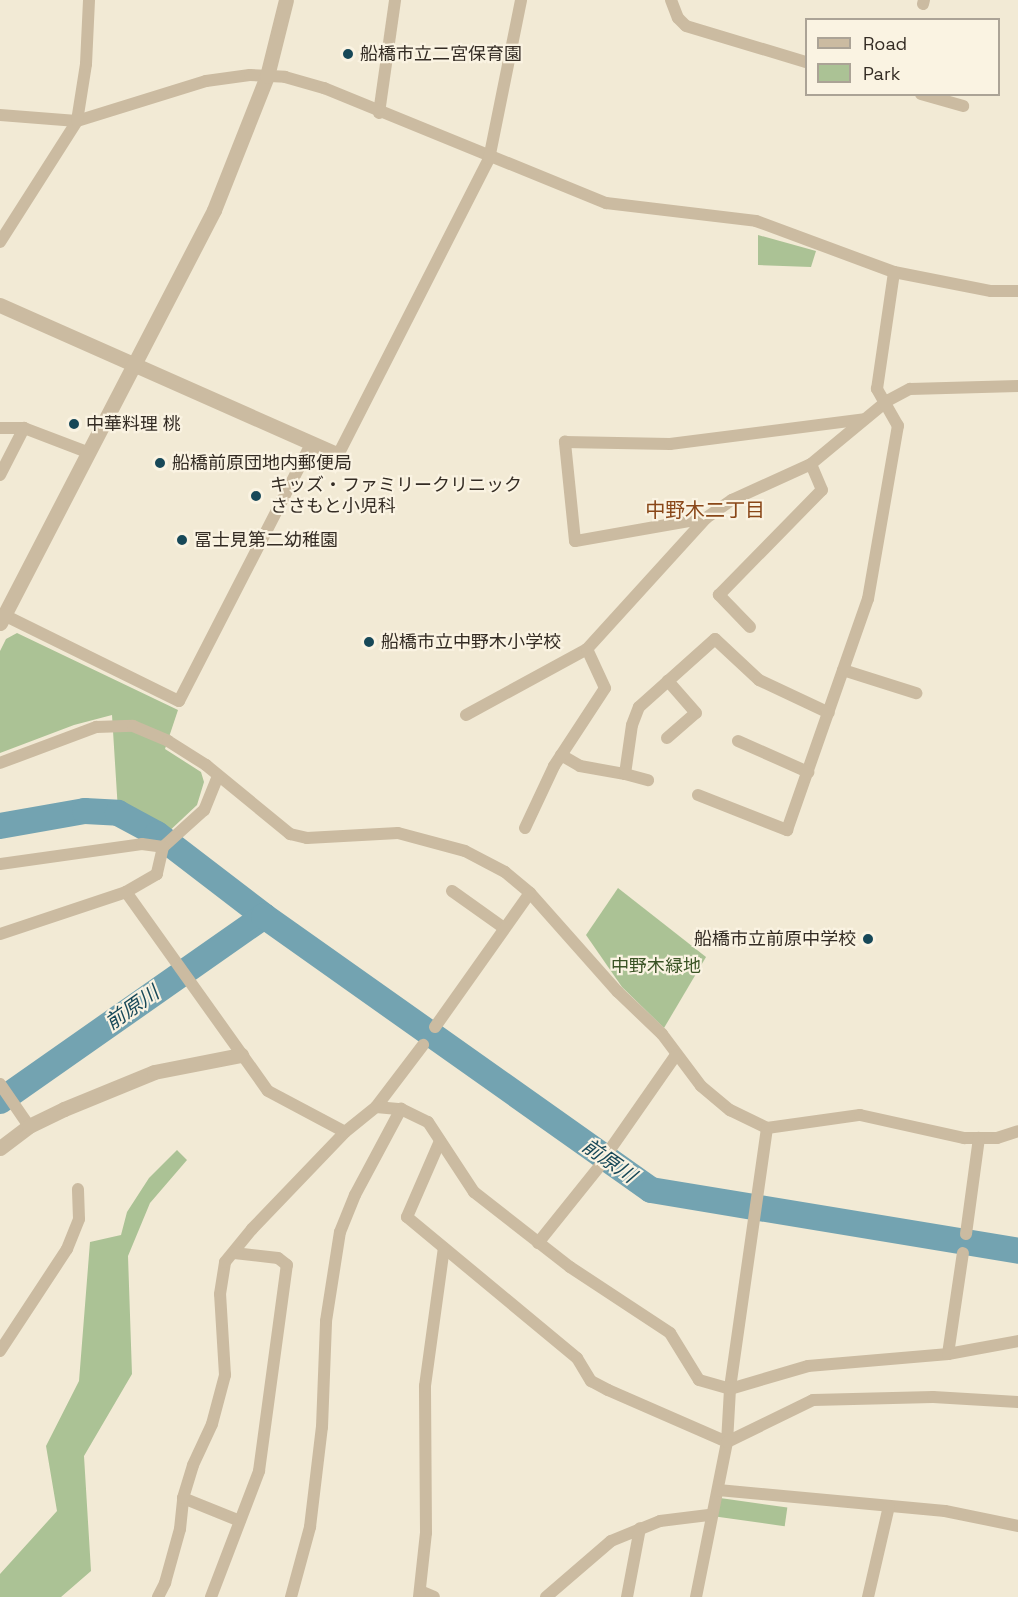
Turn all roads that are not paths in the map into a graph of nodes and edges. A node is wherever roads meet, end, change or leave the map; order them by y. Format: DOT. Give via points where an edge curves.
graph roads {
  1 [pos="89,0"];
  2 [pos="286,0"];
  3 [pos="395,0"];
  4 [pos="521,0"];
  5 [pos="671,0"];
  6 [pos="805,61"];
  7 [pos="267,76"];
  8 [pos="928,96"];
  9 [pos="963,106"];
  10 [pos="380,113"];
  11 [pos="0,115"];
  12 [pos="77,121"];
  13 [pos="489,159"];
  14 [pos="0,242"];
  15 [pos="894,272"];
  16 [pos="1018,291"];
  17 [pos="0,305"];
  18 [pos="134,364"];
  19 [pos="1018,386"];
  20 [pos="887,401"];
  21 [pos="865,419"];
  22 [pos="0,428"];
  23 [pos="24,428"];
  24 [pos="310,444"];
  25 [pos="87,452"];
  26 [pos="338,455"];
  27 [pos="811,464"];
  28 [pos="0,475"];
  29 [pos="705,518"];
  30 [pos="2,619"];
  31 [pos="750,627"];
  32 [pos="587,649"];
  33 [pos="843,670"];
  34 [pos="668,681"];
  35 [pos="916,693"];
  36 [pos="829,713"];
  37 [pos="466,715"];
  38 [pos="667,738"];
  39 [pos="738,741"];
  40 [pos="561,755"];
  41 [pos="0,763"];
  42 [pos="808,772"];
  43 [pos="625,774"];
  44 [pos="218,776"];
  45 [pos="648,780"];
  46 [pos="698,795"];
  47 [pos="525,828"];
  48 [pos="163,847"];
  49 [pos="0,864"];
  50 [pos="452,891"];
  51 [pos="126,892"];
  52 [pos="530,893"];
  53 [pos="504,928"];
  54 [pos="0,934"];
  55 [pos="435,1027"];
  56 [pos="423,1045"];
  57 [pos="676,1054"];
  58 [pos="241,1055"];
  59 [pos="5,1092"];
  60 [pos="376,1107"];
  61 [pos="400,1108"];
  62 [pos="29,1126"];
  63 [pos="767,1128"];
  64 [pos="1018,1131"];
  65 [pos="345,1132"];
  66 [pos="979,1138"];
  67 [pos="440,1141"];
  68 [pos="0,1148"];
  69 [pos="609,1151"];
  70 [pos="602,1163"];
  71 [pos="78,1190"];
  72 [pos="966,1234"];
  73 [pos="538,1243"];
  74 [pos="444,1248"];
  75 [pos="234,1253"];
  76 [pos="963,1253"];
  77 [pos="1018,1341"];
  78 [pos="0,1351"];
  79 [pos="948,1354"];
  80 [pos="730,1389"];
  81 [pos="1018,1402"];
  82 [pos="727,1442"];
  83 [pos="718,1490"];
  84 [pos="183,1498"];
  85 [pos="889,1506"];
  86 [pos="709,1515"];
  87 [pos="240,1521"];
  88 [pos="1018,1526"];
  89 [pos="640,1528"];
  90 [pos="420,1594"];
  91 [pos="158,1597"];
  92 [pos="211,1597"];
  93 [pos="291,1597"];
  94 [pos="434,1597"];
  95 [pos="546,1597"];
  96 [pos="627,1597"];
  97 [pos="696,1597"];
  98 [pos="868,1597"];
  1 -- 12 [label="street" via="86,64"];
  2 -- 7 [label="street"];
  3 -- 10 [label="street"];
  4 -- 13 [label="street"];
  5 -- 6 [label="street" via="686,26"];
  7 -- 10 [label="street" via="297,79"];
  7 -- 12 [label="street" via="206,81"];
  7 -- 18 [label="street" via="219,199"];
  8 -- 9 [label="street"];
  10 -- 13 [label="street"];
  11 -- 12 [label="street"];
  12 -- 14 [label="street"];
  13 -- 15 [label="street" via="606,203 756,221"];
  13 -- 26 [label="street"];
  15 -- 16 [label="street" via="991,291"];
  15 -- 20 [label="street" via="877,389"];
  17 -- 18 [label="street"];
  18 -- 24 [label="street"];
  18 -- 25 [label="street"];
  19 -- 20 [label="street" via="910,389"];
  20 -- 21 [label="street"];
  20 -- 33 [label="street" via="898,426 868,599"];
  21 -- 27 [label="street"];
  21 -- 29 [label="street" via="670,444 565,442 575,541"];
  22 -- 23 [label="street"];
  23 -- 25 [label="street"];
  23 -- 28 [label="street"];
  24 -- 26 [label="street"];
  24 -- 30 [label="street" via="179,700"];
  25 -- 30 [label="street"];
  27 -- 29 [label="street" via="732,500"];
  27 -- 31 [label="street" via="822,490 719,595"];
  29 -- 32 [label="street"];
  32 -- 37 [label="street"];
  32 -- 40 [label="street" via="605,688"];
  33 -- 35 [label="street"];
  33 -- 36 [label="street"];
  34 -- 36 [label="street" via="715,639 759,680"];
  34 -- 38 [label="street" via="696,713"];
  34 -- 43 [label="street" via="639,708 632,725"];
  36 -- 42 [label="street"];
  39 -- 42 [label="street"];
  40 -- 43 [label="street" via="580,766"];
  40 -- 47 [label="street"];
  41 -- 44 [label="street" via="77,733 115,725 133,726 159,737"];
  42 -- 46 [label="street" via="787,830"];
  43 -- 45 [label="street"];
  44 -- 48 [label="street" via="204,810"];
  44 -- 52 [label="street" via="290,834 307,838 398,833 425,838 465,851 506,872"];
  48 -- 49 [label="street" via="142,844"];
  48 -- 51 [label="street" via="157,874"];
  50 -- 53 [label="street"];
  51 -- 54 [label="street"];
  51 -- 58 [label="street"];
  52 -- 53 [label="street"];
  52 -- 57 [label="street" via="618,992 662,1034"];
  53 -- 55 [label="street"];
  56 -- 60 [label="street"];
  57 -- 63 [label="street" via="701,1086 730,1110"];
  57 -- 69 [label="street"];
  58 -- 62 [label="street" via="154,1072"];
  58 -- 65 [label="street" via="268,1091"];
  59 -- 62 [label="street"];
  60 -- 61 [label="street"];
  60 -- 65 [label="street"];
  61 -- 67 [label="street" via="428,1122"];
  61 -- 93 [label="street" via="340,1232 327,1321 322,1427 310,1527"];
  62 -- 68 [label="street"];
  63 -- 66 [label="street" via="860,1115"];
  63 -- 80 [label="street"];
  64 -- 66 [label="street" via="997,1138"];
  65 -- 75 [label="street"];
  66 -- 72 [label="street"];
  67 -- 73 [label="street" via="474,1192"];
  67 -- 74 [label="street" via="407,1217"];
  70 -- 73 [label="street"];
  71 -- 78 [label="street" via="78,1219 67,1249"];
  73 -- 80 [label="street" via="670,1333 699,1380"];
  74 -- 82 [label="street" via="577,1358 591,1381"];
  74 -- 90 [label="street" via="424,1386 426,1533"];
  75 -- 84 [label="street" via="225,1262 220,1294 225,1375 212,1424"];
  75 -- 87 [label="street" via="278,1258 287,1264 259,1471"];
  76 -- 79 [label="street"];
  77 -- 79 [label="street"];
  79 -- 80 [label="street" via="808,1366"];
  80 -- 82 [label="street"];
  81 -- 82 [label="street" via="933,1397 813,1400"];
  82 -- 83 [label="street"];
  83 -- 85 [label="street"];
  83 -- 86 [label="street"];
  84 -- 87 [label="street"];
  84 -- 91 [label="street" via="180,1529"];
  85 -- 88 [label="street" via="945,1511"];
  85 -- 98 [label="street"];
  86 -- 89 [label="street" via="681,1516"];
  86 -- 97 [label="street"];
  87 -- 92 [label="street"];
  89 -- 95 [label="street" via="587,1558"];
  89 -- 96 [label="street"];
  90 -- 94 [label="street"];
}
